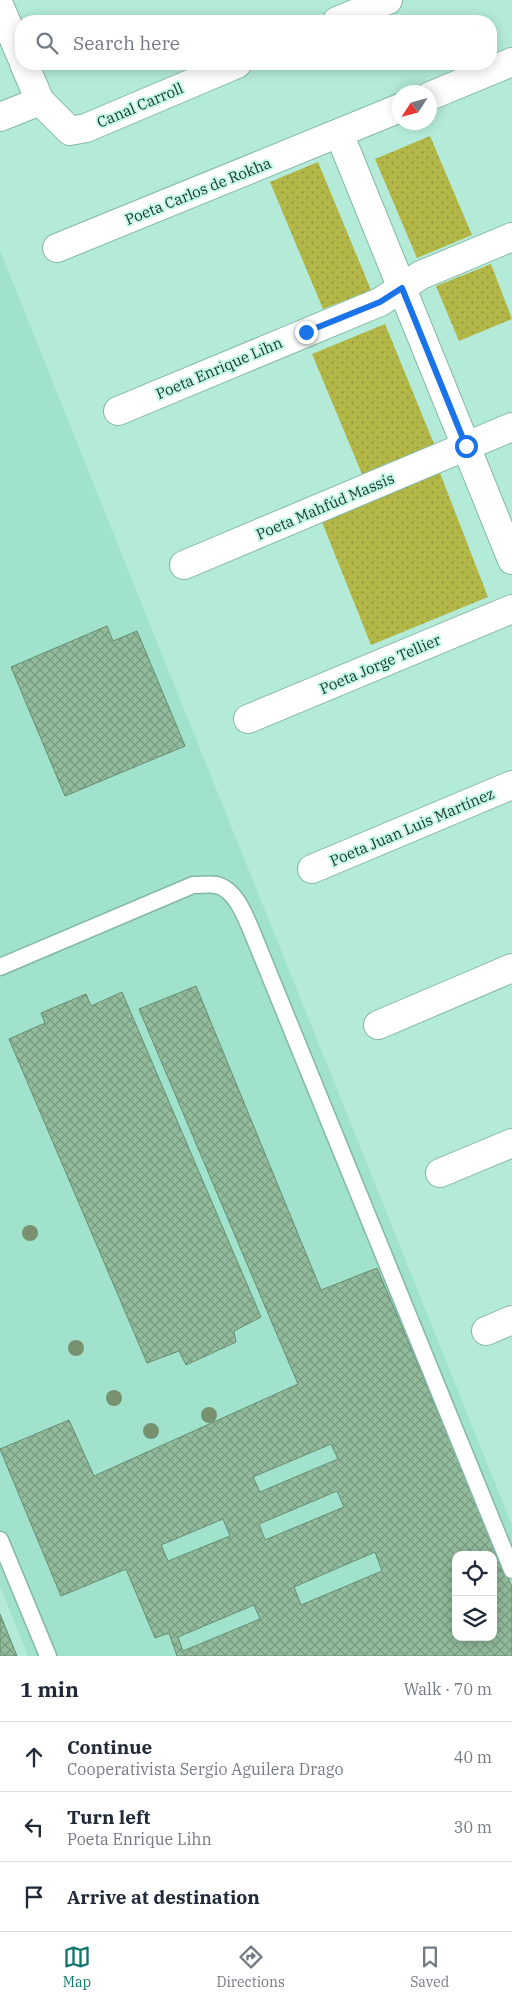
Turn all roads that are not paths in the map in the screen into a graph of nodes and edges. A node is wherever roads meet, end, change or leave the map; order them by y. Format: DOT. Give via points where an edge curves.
graph roads {
  1 [pos="371,3"];
  2 [pos="7,5"];
  3 [pos="348,15"];
  4 [pos="15,34"];
  5 [pos="512,62"];
  6 [pos="497,68"];
  7 [pos="27,70"];
  8 [pos="223,70"];
  9 [pos="493,70"];
  10 [pos="437,93"];
  11 [pos="40,101"];
  12 [pos="392,111"];
  13 [pos="0,117"];
  14 [pos="339,133"];
  15 [pos="512,237"];
  16 [pos="57,248"];
  17 [pos="402,288"];
  18 [pos="118,411"];
  19 [pos="512,426"];
  20 [pos="466,446"];
  21 [pos="512,560"];
  22 [pos="184,565"];
  23 [pos="512,609"];
  24 [pos="248,719"];
  25 [pos="512,786"];
  26 [pos="312,869"];
  27 [pos="0,967"];
  28 [pos="512,968"];
  29 [pos="378,1025"];
  30 [pos="512,1143"];
  31 [pos="440,1173"];
  32 [pos="512,1320"];
  33 [pos="486,1331"];
  34 [pos="0,1540"];
  35 [pos="512,1570"];
  36 [pos="48,1656"];
  1 -- 3 [label="street"];
  2 -- 4 [label="street"];
  5 -- 6 [label="street"];
  7 -- 11 [label="street"];
  8 -- 11 [label="street, Canal Carroll" via="86,128 70,131"];
  9 -- 10 [label="street"];
  11 -- 13 [label="street"];
  12 -- 14 [label="street, Poeta Carlos de Rokha"];
  14 -- 16 [label="street, Poeta Carlos de Rokha"];
  14 -- 17 [label="street"];
  15 -- 17 [label="street, Poeta Enrique Lihn" via="421,275"];
  17 -- 18 [label="street, Poeta Enrique Lihn" via="380,302"];
  17 -- 20 [label="street"];
  19 -- 20 [label="street, Poeta Mahfúd Massís"];
  20 -- 21 [label="street"];
  20 -- 22 [label="street, Poeta Mahfúd Massís"];
  23 -- 24 [label="street, Poeta Jorge Tellier"];
  25 -- 26 [label="street, Poeta Juan Luis Martínez"];
  27 -- 35 [label="lane" via="193,885 216,885 227,889 240,906 252,932"];
  28 -- 29 [label="street"];
  30 -- 31 [label="street"];
  32 -- 33 [label="street"];
  34 -- 36 [label="lane"];
}
